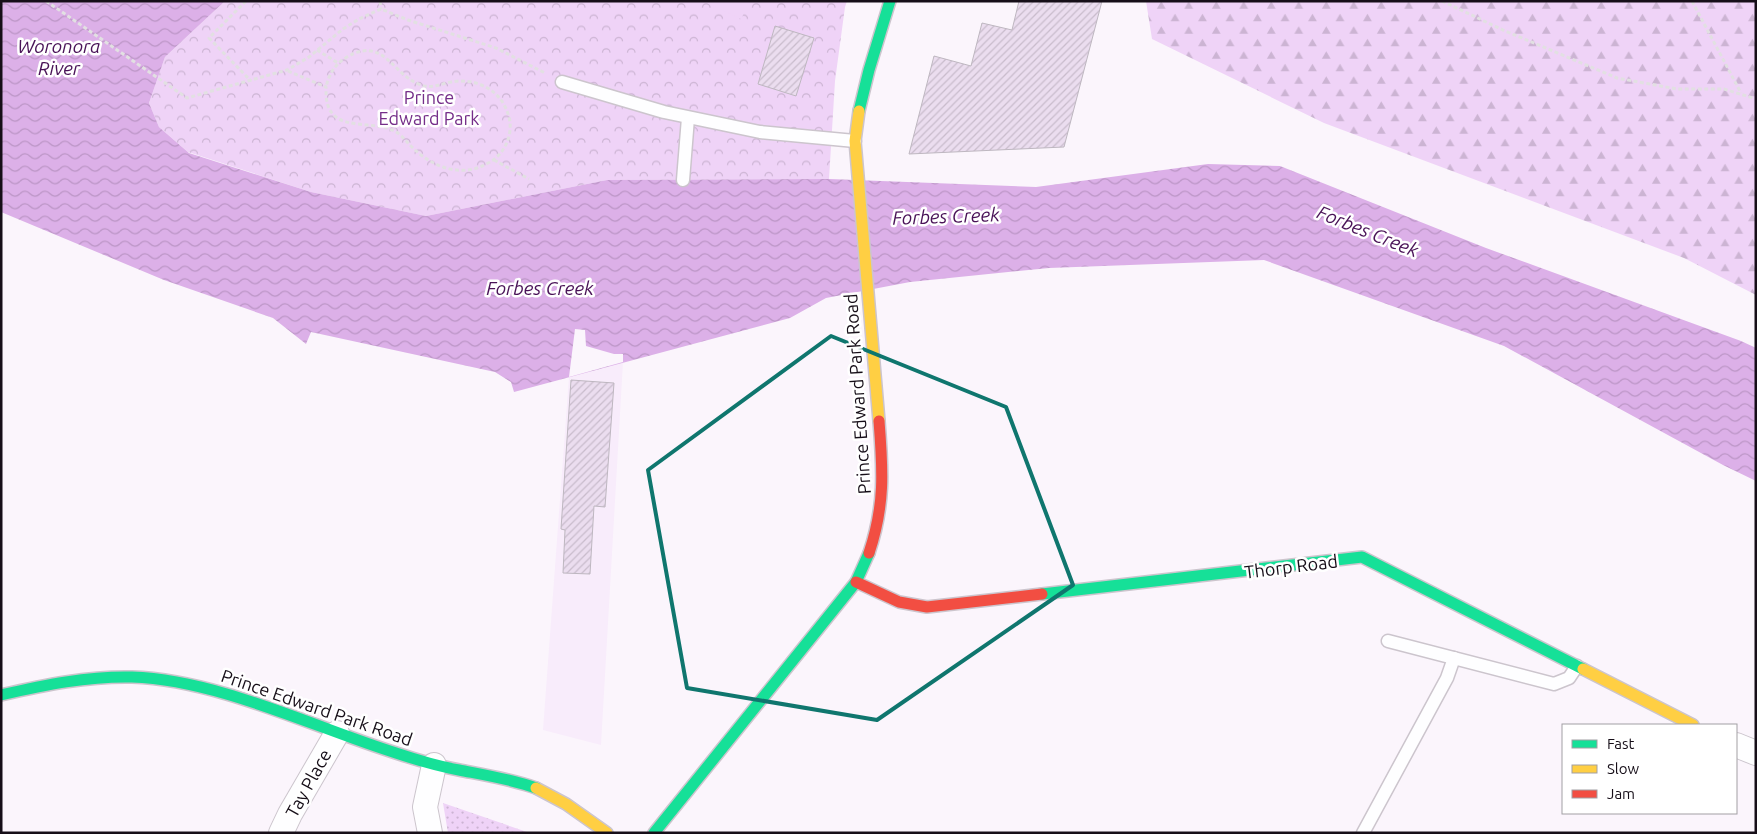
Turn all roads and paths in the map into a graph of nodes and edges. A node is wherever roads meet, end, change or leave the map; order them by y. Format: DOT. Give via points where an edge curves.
graph roads {
  1 [pos="46,1"];
  2 [pos="246,1"];
  3 [pos="380,1"];
  4 [pos="890,1"];
  5 [pos="1442,1"];
  6 [pos="1692,1"];
  7 [pos="381,9"];
  8 [pos="317,50"];
  9 [pos="338,63"];
  10 [pos="288,70"];
  11 [pos="251,81"];
  12 [pos="562,82"];
  13 [pos="326,87"];
  14 [pos="1741,93"];
  15 [pos="1756,99"];
  16 [pos="688,118"];
  17 [pos="855,141"];
  18 [pos="494,160"];
  19 [pos="530,179"];
  20 [pos="683,180"];
  21 [pos="856,582"];
  22 [pos="1388,641"];
  23 [pos="1454,658"];
  24 [pos="1577,666"];
  25 [pos="1,694"];
  26 [pos="1692,724"];
  27 [pos="336,734"];
  28 [pos="1737,745"];
  29 [pos="1756,753"];
  30 [pos="434,765"];
  31 [pos="281,833"];
  32 [pos="430,833"];
  33 [pos="607,833"];
  34 [pos="654,833"];
  35 [pos="1363,833"];
  1 -- 11 [label="path" via="187,98"];
  2 -- 11 [label="path" via="209,38"];
  3 -- 7 [label="path"];
  4 -- 17 [label="street, Prince Edward Park Road" via="866,79"];
  5 -- 14 [label="path" via="1617,78 1677,89 1724,89"];
  6 -- 14 [label="path"];
  7 -- 8 [label="path" via="359,19"];
  7 -- 12 [label="path" via="496,48"];
  8 -- 9 [label="path"];
  8 -- 10 [label="path"];
  9 -- 13 [label="path"];
  9 -- 18 [label="path" via="355,53 368,51 393,62 406,76 423,86 465,81 491,90 500,98 510,121 505,147"];
  10 -- 11 [label="path"];
  10 -- 13 [label="path"];
  12 -- 16 [label="lane"];
  13 -- 18 [label="path" via="326,98 334,116 351,123 372,124 396,131 434,164 466,171 478,169"];
  14 -- 15 [label="path"];
  16 -- 17 [label="lane" via="760,132"];
  16 -- 20 [label="lane"];
  17 -- 21 [label="street, Prince Edward Park Road" via="884,486 871,549"];
  18 -- 19 [label="path"];
  21 -- 24 [label="street, Thorp Road" via="898,602 927,607 1362,558"];
  21 -- 34 [label="street, Prince Edward Park Road"];
  22 -- 23 [label="lane"];
  23 -- 24 [label="lane" via="1554,684 1569,678"];
  23 -- 35 [label="lane" via="1447,678"];
  24 -- 26 [label="street, Thorp Road"];
  25 -- 27 [label="street, Prince Edward Park Road" via="76,680 132,677 181,682 229,694"];
  27 -- 30 [label="street, Prince Edward Park Road"];
  27 -- 31 [label="street, Tay Place"];
  28 -- 29 [label="street"];
  30 -- 32 [label="street" via="425,807"];
  30 -- 33 [label="street, Prince Edward Park Road" via="505,779 540,790"];
}
